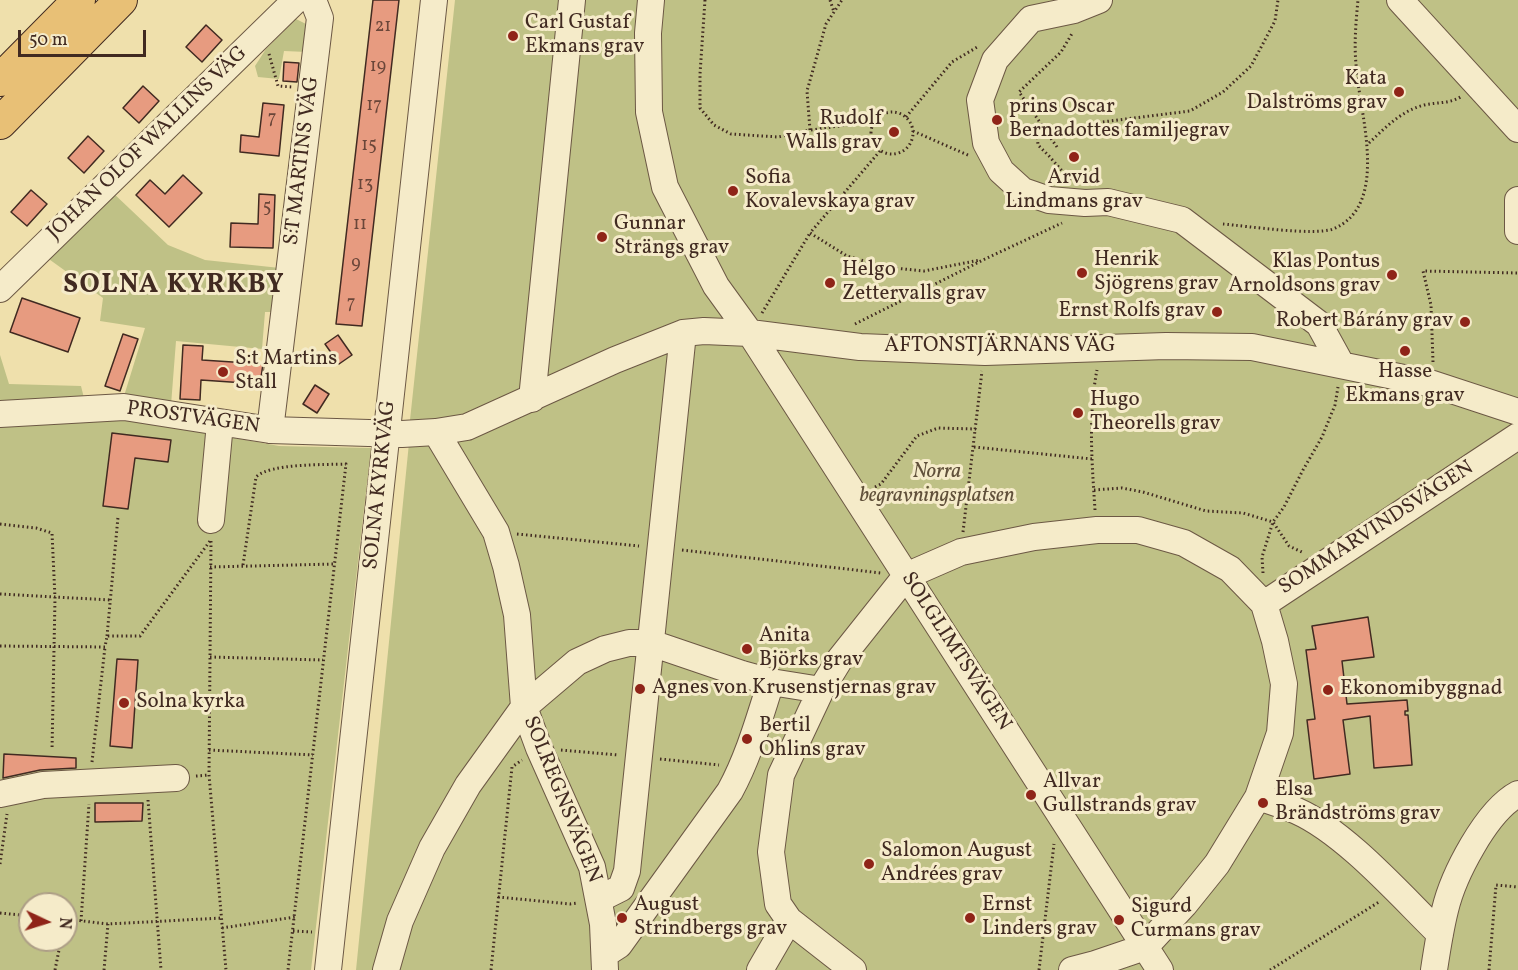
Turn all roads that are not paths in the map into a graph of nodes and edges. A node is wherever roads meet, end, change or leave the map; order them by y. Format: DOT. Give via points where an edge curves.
graph roads {
  1 [pos="79,0"];
  2 [pos="121,0"];
  3 [pos="296,0"];
  4 [pos="313,0"];
  5 [pos="434,0"];
  6 [pos="572,0"];
  7 [pos="651,0"];
  8 [pos="1099,0"];
  9 [pos="1400,0"];
  10 [pos="0,80"];
  11 [pos="0,123"];
  12 [pos="1518,129"];
  13 [pos="1518,200"];
  14 [pos="1518,231"];
  15 [pos="0,289"];
  16 [pos="683,333"];
  17 [pos="750,333"];
  18 [pos="1341,364"];
  19 [pos="532,399"];
  20 [pos="1518,412"];
  21 [pos="0,414"];
  22 [pos="220,423"];
  23 [pos="270,430"];
  24 [pos="436,432"];
  25 [pos="387,433"];
  26 [pos="1518,436"];
  27 [pos="211,520"];
  28 [pos="906,576"];
  29 [pos="1264,604"];
  30 [pos="651,643"];
  31 [pos="771,682"];
  32 [pos="821,690"];
  33 [pos="524,707"];
  34 [pos="176,778"];
  35 [pos="5,793"];
  36 [pos="1516,794"];
  37 [pos="1258,797"];
  38 [pos="599,899"];
  39 [pos="789,920"];
  40 [pos="1440,933"];
  41 [pos="1145,947"];
  42 [pos="605,962"];
  43 [pos="328,970"];
  44 [pos="387,970"];
  45 [pos="759,970"];
  46 [pos="853,970"];
  47 [pos="1072,970"];
  48 [pos="1160,970"];
  49 [pos="1434,970"];
  1 -- 10 [label="main road"];
  2 -- 11 [label="main road"];
  3 -- 15 [label="street, JOHAN OLOF WALLINS VÄG"];
  4 -- 23 [label="street, S:T MARTINS VÄG" via="320,18"];
  5 -- 25 [label="street, SOLNA KYRKVÄG"];
  6 -- 19 [label="street"];
  7 -- 17 [label="street, SOLGLIMTSVÄGEN" via="649,112 665,187 716,286"];
  8 -- 18 [label="street" via="1031,19 995,60 980,100 986,143 1001,171 1023,190 1049,200 1108,202 1182,220 1319,324"];
  9 -- 12 [label="street"];
  13 -- 14 [label="street"];
  16 -- 17 [label="street, AFTONSTJÄRNANS VÄG"];
  16 -- 19 [label="street, AFTONSTJÄRNANS VÄG"];
  16 -- 30 [label="street"];
  17 -- 18 [label="street, AFTONSTJÄRNANS VÄG" via="860,347 985,352 1252,347"];
  17 -- 28 [label="street, SOLGLIMTSVÄGEN"];
  18 -- 20 [label="street, AFTONSTJÄRNANS VÄG" via="1433,384"];
  19 -- 24 [label="street, AFTONSTJÄRNANS VÄG" via="467,427"];
  21 -- 22 [label="street, PROSTVÄGEN" via="124,407"];
  22 -- 23 [label="street, PROSTVÄGEN"];
  22 -- 27 [label="street"];
  23 -- 25 [label="street, PROSTVÄGEN"];
  24 -- 25 [label="street, AFTONSTJÄRNANS VÄG"];
  24 -- 33 [label="street, SOLREGNSVÄGEN" via="496,532 517,615"];
  25 -- 43 [label="street, SOLNA KYRKVÄG"];
  26 -- 29 [label="street, SOMMARVINDSVÄGEN"];
  28 -- 29 [label="street" via="961,552 1034,537 1138,530 1184,543 1230,569"];
  28 -- 32 [label="street" via="840,659"];
  28 -- 41 [label="street, SOLGLIMTSVÄGEN"];
  29 -- 37 [label="street, SOMMARVINDSVÄGEN" via="1284,684 1280,733"];
  30 -- 31 [label="street"];
  30 -- 33 [label="street" via="605,649 577,662"];
  30 -- 38 [label="street" via="627,871 621,888"];
  31 -- 32 [label="street"];
  31 -- 42 [label="street" via="743,767 730,791"];
  32 -- 39 [label="street" via="781,775 771,852 778,904"];
  33 -- 38 [label="street, SOLREGNSVÄGEN" via="592,867"];
  33 -- 44 [label="street" via="468,785 432,848 400,921"];
  34 -- 35 [label="street" via="43,785"];
  36 -- 40 [label="street" via="1466,856 1445,908"];
  37 -- 40 [label="street" via="1298,812 1333,834"];
  37 -- 41 [label="street, SOMMARVINDSVÄGEN" via="1218,864"];
  38 -- 42 [label="street, SOLREGNSVÄGEN"];
  39 -- 45 [label="street"];
  39 -- 46 [label="street"];
  40 -- 49 [label="street"];
  41 -- 47 [label="street, SOMMARVINDSVÄGEN"];
  41 -- 48 [label="street, SOLGLIMTSVÄGEN"];
}
